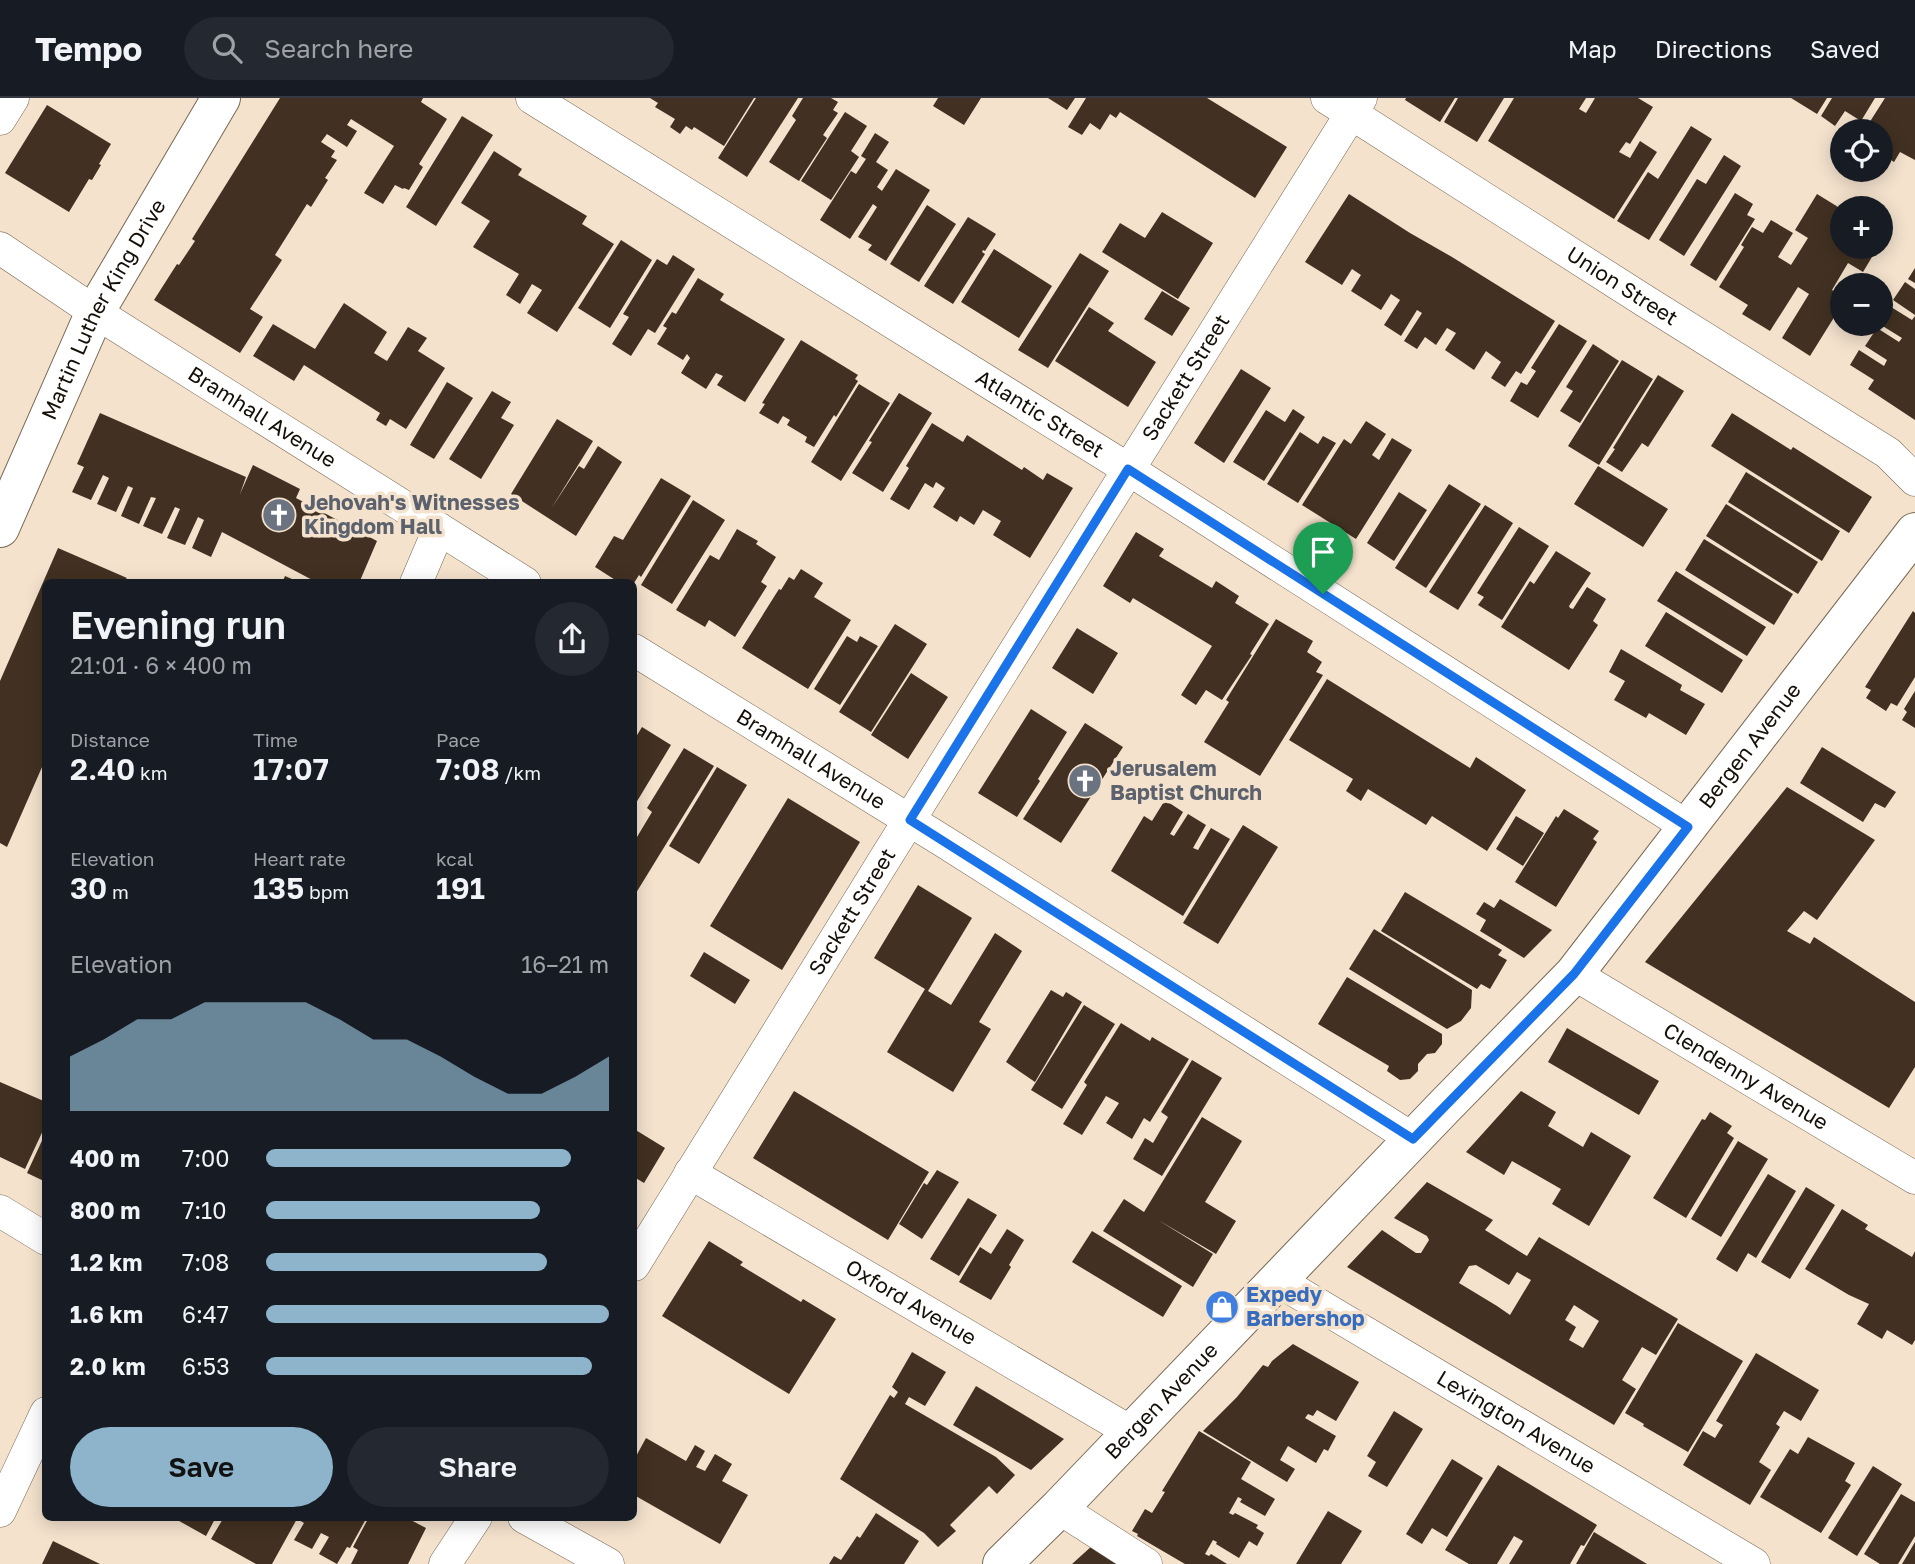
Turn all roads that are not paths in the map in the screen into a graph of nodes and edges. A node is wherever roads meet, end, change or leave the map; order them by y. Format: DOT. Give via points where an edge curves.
graph roads {
  1 [pos="13,98"];
  2 [pos="221,98"];
  3 [pos="532,98"];
  4 [pos="1346,103"];
  5 [pos="0,119"];
  6 [pos="0,248"];
  7 [pos="95,312"];
  8 [pos="1128,469"];
  9 [pos="1915,480"];
  10 [pos="0,528"];
  11 [pos="439,529"];
  12 [pos="1915,532"];
  13 [pos="418,579"];
  14 [pos="519,579"];
  15 [pos="637,652"];
  16 [pos="910,820"];
  17 [pos="1688,827"];
  18 [pos="1574,974"];
  19 [pos="1413,1139"];
  20 [pos="690,1173"];
  21 [pos="1915,1178"];
  22 [pos="0,1211"];
  23 [pos="42,1237"];
  24 [pos="637,1260"];
  25 [pos="1277,1280"];
  26 [pos="42,1422"];
  27 [pos="1131,1432"];
  28 [pos="1059,1508"];
  29 [pos="0,1511"];
  30 [pos="473,1521"];
  31 [pos="531,1521"];
  32 [pos="445,1564"];
  33 [pos="608,1564"];
  34 [pos="1002,1564"];
  35 [pos="1146,1564"];
  36 [pos="1754,1564"];
  1 -- 5 [label="street"];
  2 -- 7 [label="street, Martin Luther King Drive"];
  3 -- 8 [label="street, Atlantic Street"];
  4 -- 8 [label="street, Sackett Street"];
  4 -- 9 [label="street, Union Street" via="1633,294 1888,453"];
  6 -- 7 [label="street, Bramhall Avenue"];
  7 -- 10 [label="street, Martin Luther King Drive"];
  7 -- 11 [label="street, Bramhall Avenue"];
  8 -- 16 [label="street, Sackett Street"];
  8 -- 17 [label="street, Atlantic Street"];
  11 -- 13 [label="street"];
  11 -- 14 [label="street, Bramhall Avenue"];
  12 -- 17 [label="street, Bergen Avenue"];
  15 -- 16 [label="street, Bramhall Avenue"];
  16 -- 19 [label="street, Bramhall Avenue"];
  16 -- 20 [label="street, Sackett Street"];
  17 -- 18 [label="street, Bergen Avenue"];
  18 -- 19 [label="street, Bergen Avenue"];
  18 -- 21 [label="street, Clendenny Avenue"];
  19 -- 25 [label="street, Bergen Avenue"];
  20 -- 24 [label="street, Sackett Street"];
  20 -- 27 [label="street, Oxford Avenue"];
  22 -- 23 [label="street"];
  25 -- 27 [label="street, Bergen Avenue"];
  25 -- 36 [label="street, Lexington Avenue"];
  26 -- 29 [label="street"];
  27 -- 28 [label="street, Bergen Avenue"];
  28 -- 34 [label="street, Bergen Avenue"];
  28 -- 35 [label="street"];
  30 -- 32 [label="street"];
  31 -- 33 [label="street"];
}
